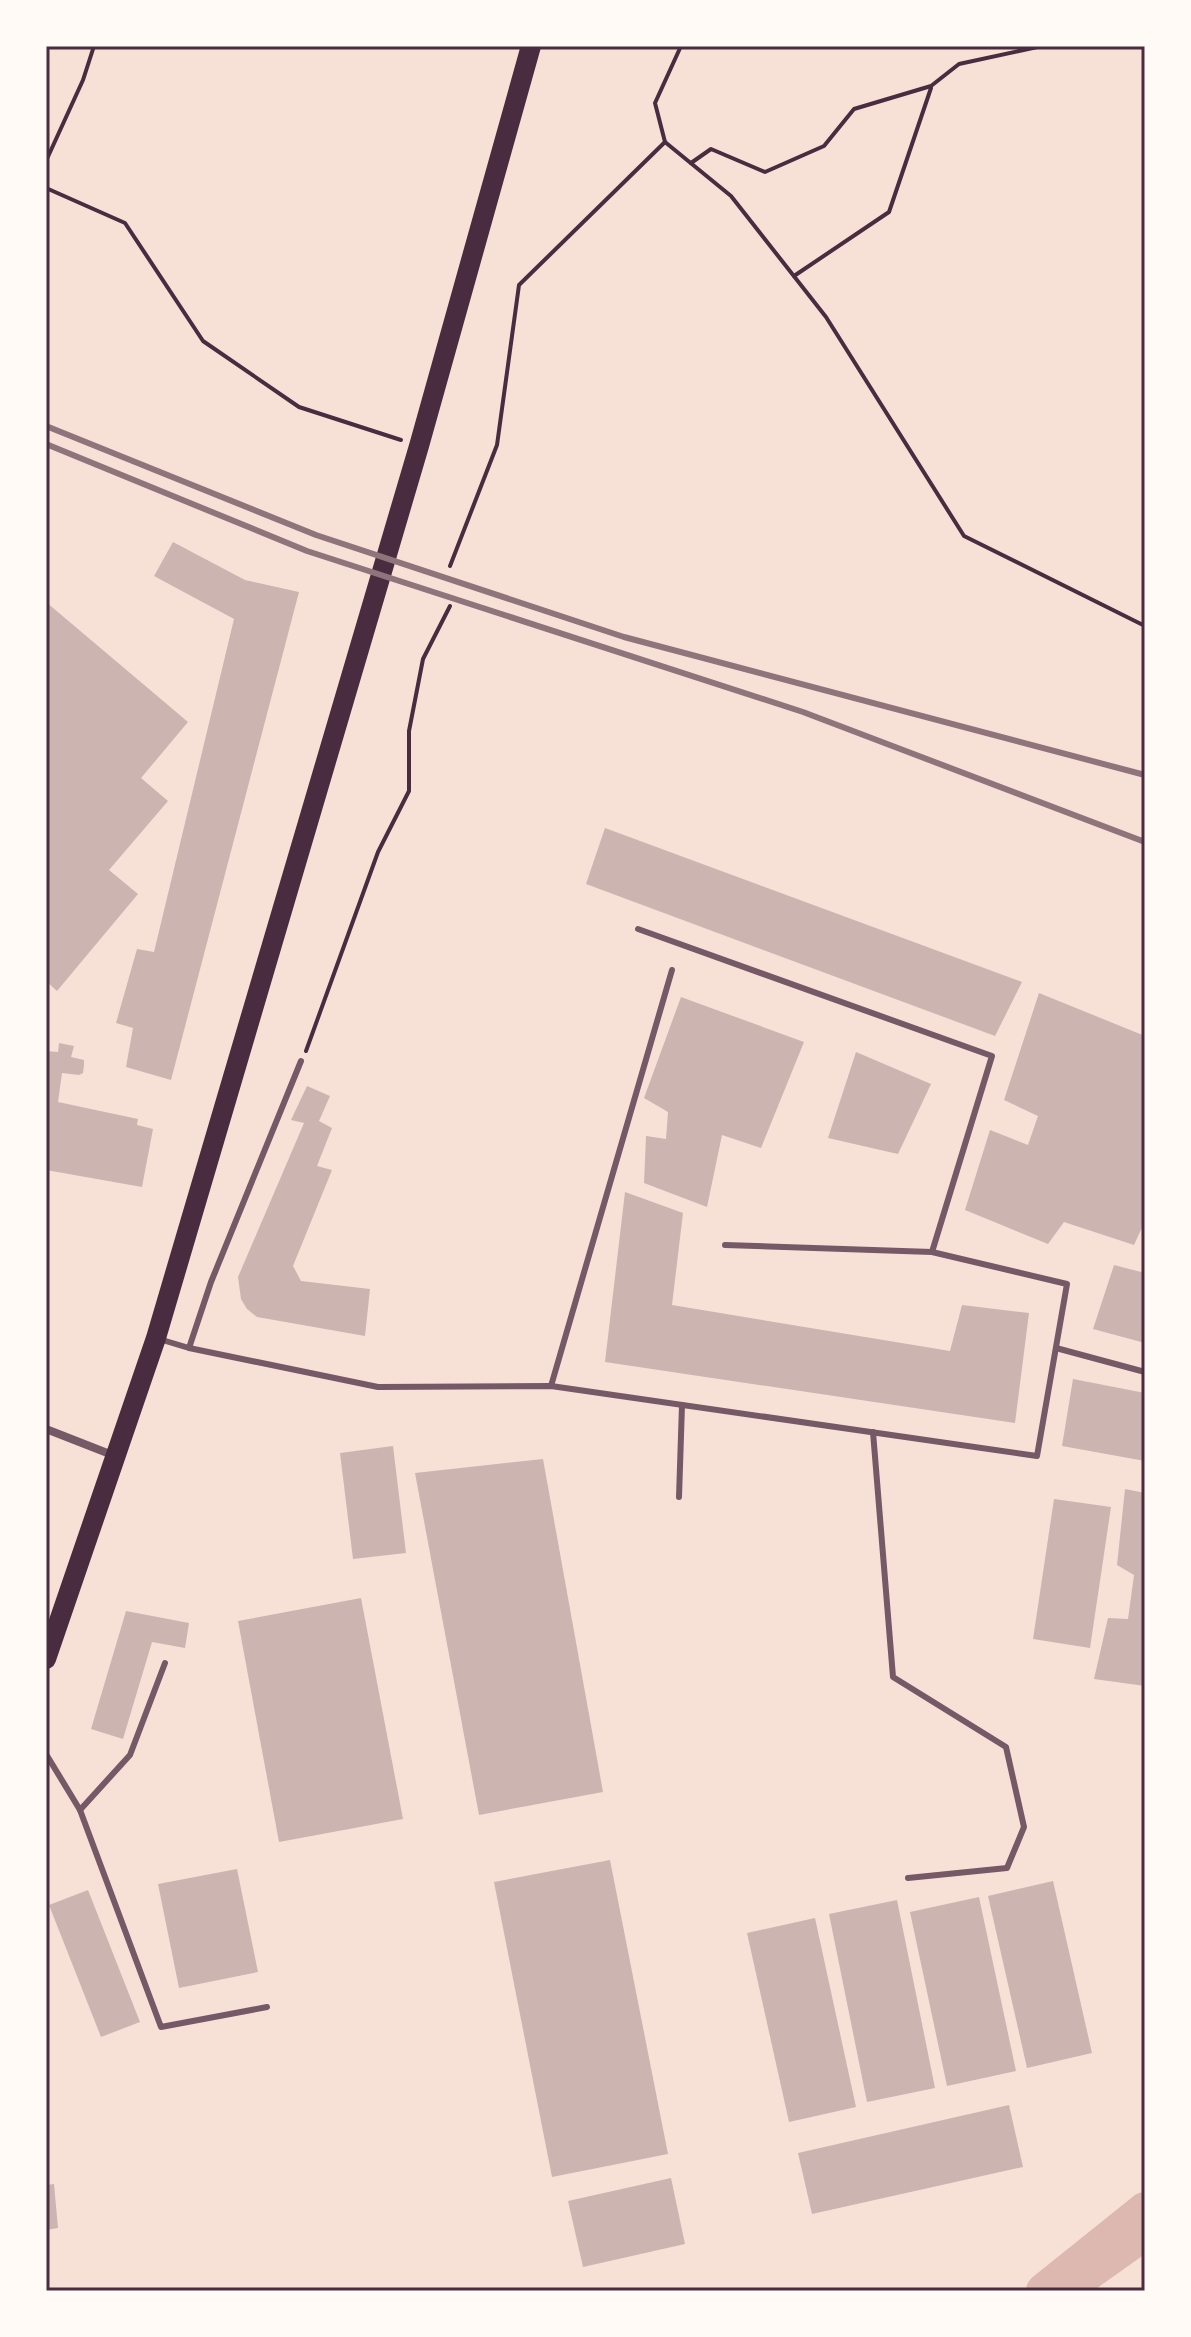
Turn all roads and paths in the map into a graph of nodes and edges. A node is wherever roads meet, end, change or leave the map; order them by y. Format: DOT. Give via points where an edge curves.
graph roads {
  1 [pos="94,46"];
  2 [pos="531,46"];
  3 [pos="681,46"];
  4 [pos="1042,46"];
  5 [pos="931,86"];
  6 [pos="665,142"];
  7 [pos="46,161"];
  8 [pos="691,163"];
  9 [pos="46,188"];
  10 [pos="794,276"];
  11 [pos="419,446"];
  12 [pos="450,566"];
  13 [pos="450,606"];
  14 [pos="1145,626"];
  15 [pos="638,929"];
  16 [pos="672,970"];
  17 [pos="301,1061"];
  18 [pos="725,1245"];
  19 [pos="932,1252"];
  20 [pos="156,1338"];
  21 [pos="189,1348"];
  22 [pos="1056,1348"];
  23 [pos="1145,1372"];
  24 [pos="551,1386"];
  25 [pos="682,1405"];
  26 [pos="46,1429"];
  27 [pos="873,1432"];
  28 [pos="116,1456"];
  29 [pos="679,1497"];
  30 [pos="46,1659"];
  31 [pos="165,1663"];
  32 [pos="46,1754"];
  33 [pos="80,1810"];
  34 [pos="908,1878"];
  35 [pos="267,2007"];
  1 -- 7 [label="path"];
  2 -- 11 [label="main road"];
  3 -- 6 [label="path" via="655,103"];
  4 -- 5 [label="path" via="959,64"];
  5 -- 8 [label="path" via="854,109 824,146 765,172 711,149"];
  5 -- 10 [label="path" via="889,212"];
  6 -- 8 [label="path"];
  6 -- 12 [label="path" via="519,285 497,445"];
  8 -- 10 [label="path" via="731,196"];
  9 -- 11 [label="path" via="125,223 203,341 299,407"];
  10 -- 14 [label="path" via="826,317 964,536"];
  11 -- 20 [label="main road"];
  13 -- 17 [label="path" via="423,659 409,731 409,791 378,852"];
  15 -- 19 [label="lane" via="992,1056"];
  16 -- 24 [label="lane"];
  17 -- 21 [label="lane"];
  18 -- 19 [label="lane"];
  19 -- 22 [label="lane" via="1067,1284"];
  20 -- 21 [label="lane"];
  20 -- 28 [label="main road"];
  21 -- 24 [label="lane" via="378,1387"];
  22 -- 23 [label="lane"];
  22 -- 27 [label="lane" via="1037,1456"];
  24 -- 25 [label="lane"];
  25 -- 27 [label="lane"];
  25 -- 29 [label="lane"];
  26 -- 28 [label="street"];
  27 -- 34 [label="lane" via="893,1677 1006,1747 1024,1827 1007,1868"];
  28 -- 30 [label="main road"];
  31 -- 33 [label="lane" via="130,1755"];
  32 -- 33 [label="lane"];
  33 -- 35 [label="lane" via="161,2027"];
}
